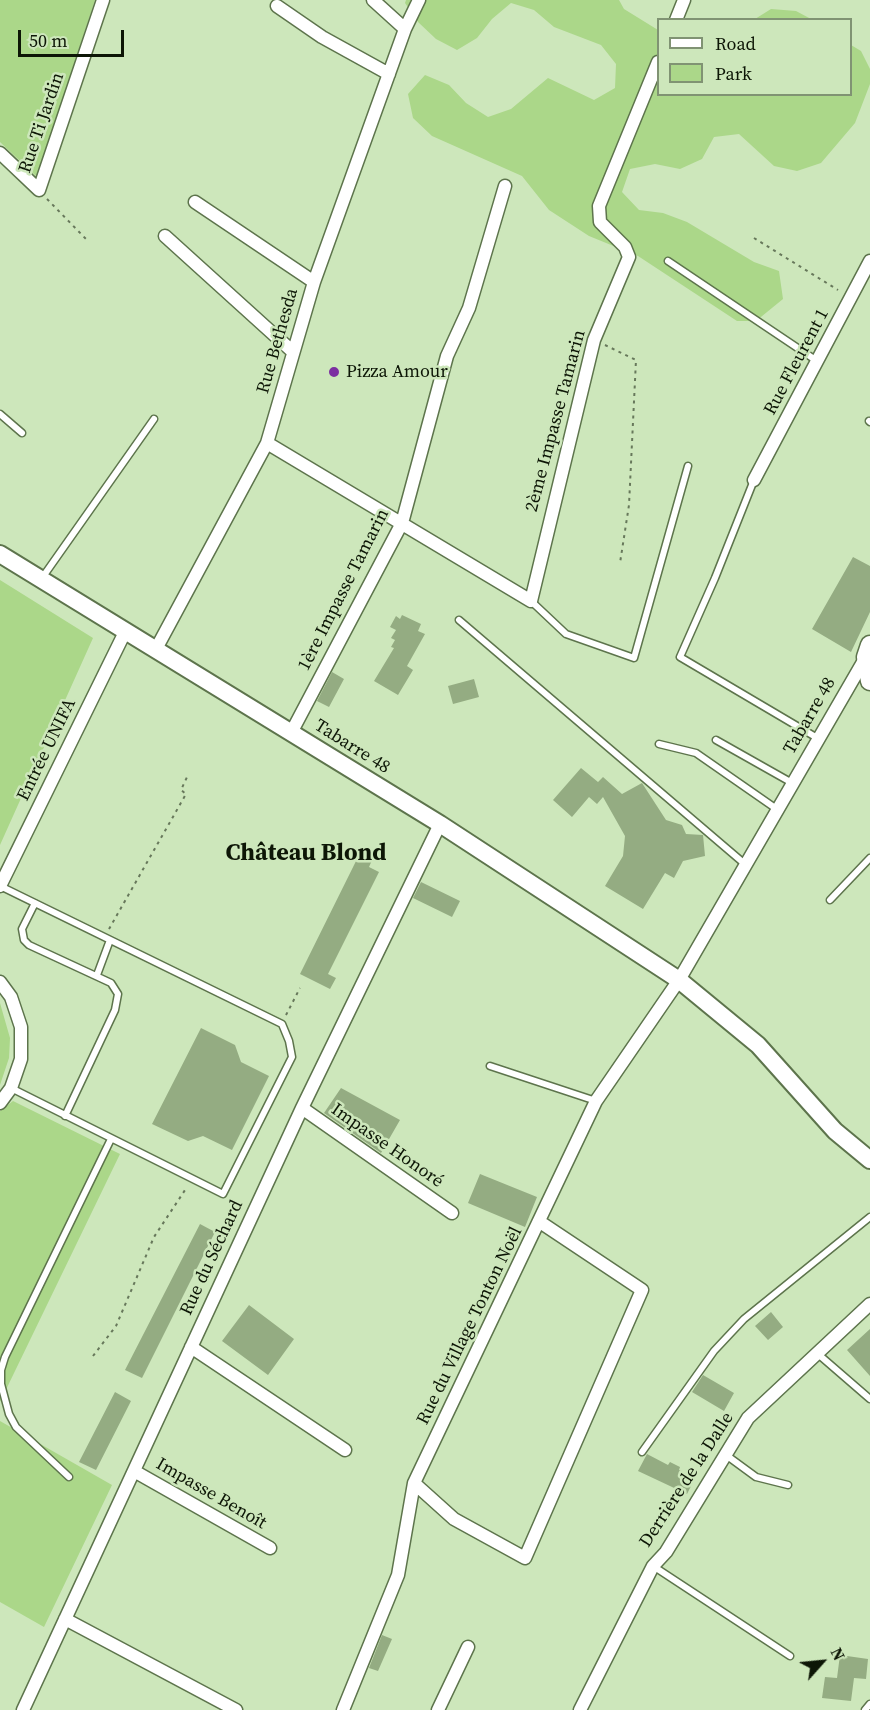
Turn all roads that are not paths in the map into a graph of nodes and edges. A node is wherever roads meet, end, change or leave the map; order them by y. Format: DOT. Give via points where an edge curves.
graph roads {
  1 [pos="103,0"];
  2 [pos="374,0"];
  3 [pos="419,0"];
  4 [pos="684,0"];
  5 [pos="277,6"];
  6 [pos="677,18"];
  7 [pos="405,29"];
  8 [pos="657,64"];
  9 [pos="389,74"];
  10 [pos="0,153"];
  11 [pos="505,186"];
  12 [pos="195,202"];
  13 [pos="165,236"];
  14 [pos="668,261"];
  15 [pos="870,261"];
  16 [pos="314,282"];
  17 [pos="292,351"];
  18 [pos="818,362"];
  19 [pos="0,414"];
  20 [pos="154,419"];
  21 [pos="22,433"];
  22 [pos="267,443"];
  23 [pos="688,466"];
  24 [pos="754,480"];
  25 [pos="402,523"];
  26 [pos="0,554"];
  27 [pos="42,579"];
  28 [pos="531,601"];
  29 [pos="459,620"];
  30 [pos="126,630"];
  31 [pos="156,649"];
  32 [pos="868,651"];
  33 [pos="870,681"];
  34 [pos="291,733"];
  35 [pos="819,739"];
  36 [pos="716,740"];
  37 [pos="659,744"];
  38 [pos="794,784"];
  39 [pos="778,810"];
  40 [pos="440,824"];
  41 [pos="870,858"];
  42 [pos="747,866"];
  43 [pos="0,886"];
  44 [pos="831,900"];
  45 [pos="35,903"];
  46 [pos="107,938"];
  47 [pos="97,975"];
  48 [pos="679,980"];
  49 [pos="0,982"];
  50 [pos="490,1066"];
  51 [pos="11,1088"];
  52 [pos="596,1101"];
  53 [pos="0,1103"];
  54 [pos="302,1108"];
  55 [pos="65,1116"];
  56 [pos="111,1139"];
  57 [pos="870,1160"];
  58 [pos="452,1213"];
  59 [pos="870,1217"];
  60 [pos="540,1222"];
  61 [pos="870,1304"];
  62 [pos="191,1347"];
  63 [pos="818,1354"];
  64 [pos="870,1399"];
  65 [pos="345,1450"];
  66 [pos="642,1452"];
  67 [pos="726,1455"];
  68 [pos="134,1471"];
  69 [pos="69,1478"];
  70 [pos="414,1483"];
  71 [pos="788,1485"];
  72 [pos="270,1548"];
  73 [pos="653,1566"];
  74 [pos="65,1619"];
  75 [pos="468,1647"];
  76 [pos="790,1656"];
  77 [pos="870,1704"];
  78 [pos="23,1710"];
  79 [pos="236,1710"];
  80 [pos="343,1710"];
  81 [pos="438,1710"];
  82 [pos="580,1710"];
  83 [pos="866,1710"];
  1 -- 10 [label="street, Rue Ti Jardin" via="39,189"];
  2 -- 7 [label="street"];
  3 -- 7 [label="street, Rue Bethesda"];
  4 -- 6 [label="street"];
  5 -- 9 [label="street" via="322,37"];
  7 -- 9 [label="street, Rue Bethesda"];
  8 -- 28 [label="street, 2ème Impasse Tamarin" via="599,206 600,222 625,247 629,257 594,340"];
  9 -- 16 [label="street, Rue Bethesda"];
  11 -- 25 [label="street, 1ère Impasse Tamarin" via="469,308 447,356"];
  12 -- 16 [label="street"];
  13 -- 17 [label="street"];
  14 -- 18 [label="lane"];
  15 -- 18 [label="street, Rue Fleurent 1"];
  16 -- 17 [label="street, Rue Bethesda"];
  17 -- 22 [label="street, Rue Bethesda"];
  18 -- 24 [label="street, Rue Fleurent 1"];
  19 -- 21 [label="lane"];
  20 -- 27 [label="lane"];
  22 -- 25 [label="street"];
  22 -- 31 [label="street, Rue Bethesda"];
  23 -- 28 [label="lane" via="634,658 566,634"];
  24 -- 35 [label="lane" via="680,657"];
  25 -- 28 [label="street"];
  25 -- 34 [label="street, 1ère Impasse Tamarin"];
  26 -- 27 [label="street, Tabarre 48"];
  27 -- 30 [label="street, Tabarre 48"];
  29 -- 42 [label="lane"];
  30 -- 31 [label="street, Tabarre 48"];
  30 -- 43 [label="street, Entrée UNIFA"];
  31 -- 34 [label="street, Tabarre 48"];
  32 -- 33 [label="main road"];
  32 -- 35 [label="street, Tabarre 48"];
  34 -- 40 [label="street, Tabarre 48"];
  35 -- 38 [label="street, Tabarre 48"];
  36 -- 38 [label="lane"];
  37 -- 39 [label="lane" via="696,753"];
  38 -- 39 [label="street, Tabarre 48"];
  39 -- 42 [label="street, Tabarre 48"];
  40 -- 48 [label="street, Tabarre 48"];
  40 -- 54 [label="street, Rue du Séchard"];
  41 -- 44 [label="lane"];
  42 -- 48 [label="street, Tabarre 48"];
  43 -- 45 [label="lane"];
  45 -- 46 [label="lane"];
  45 -- 47 [label="lane" via="22,929 24,940"];
  46 -- 47 [label="lane"];
  46 -- 56 [label="lane" via="282,1024 292,1057 223,1194"];
  47 -- 55 [label="lane" via="116,987 118,1002"];
  48 -- 52 [label="street, Rue du Village Tonton Noël"];
  48 -- 57 [label="street, Tabarre 48" via="758,1045 835,1131"];
  49 -- 51 [label="street" via="11,997 21,1027 21,1059"];
  50 -- 52 [label="lane"];
  51 -- 53 [label="street"];
  51 -- 55 [label="lane"];
  52 -- 60 [label="street, Rue du Village Tonton Noël"];
  54 -- 58 [label="street, Impasse Honoré"];
  54 -- 62 [label="street, Rue du Séchard"];
  55 -- 56 [label="lane"];
  56 -- 69 [label="lane" via="2,1370 1,1384 16,1427"];
  59 -- 66 [label="lane" via="744,1319 714,1351"];
  60 -- 70 [label="street, Rue du Village Tonton Noël"];
  60 -- 70 [label="street" via="642,1290 525,1558 454,1519"];
  61 -- 63 [label="street, Derrière de la Dalle"];
  62 -- 65 [label="street"];
  62 -- 68 [label="street, Rue du Séchard"];
  63 -- 64 [label="lane"];
  63 -- 67 [label="street, Derrière de la Dalle" via="748,1418"];
  67 -- 71 [label="lane" via="756,1477"];
  67 -- 73 [label="street, Derrière de la Dalle" via="666,1552"];
  68 -- 72 [label="street, Impasse Benoît"];
  68 -- 74 [label="street, Rue du Séchard"];
  70 -- 80 [label="street, Rue du Village Tonton Noël" via="398,1575"];
  73 -- 76 [label="lane"];
  73 -- 82 [label="street, Derrière de la Dalle"];
  74 -- 78 [label="street, Rue du Séchard"];
  74 -- 79 [label="street"];
  75 -- 81 [label="street"];
  77 -- 83 [label="lane"];
}
